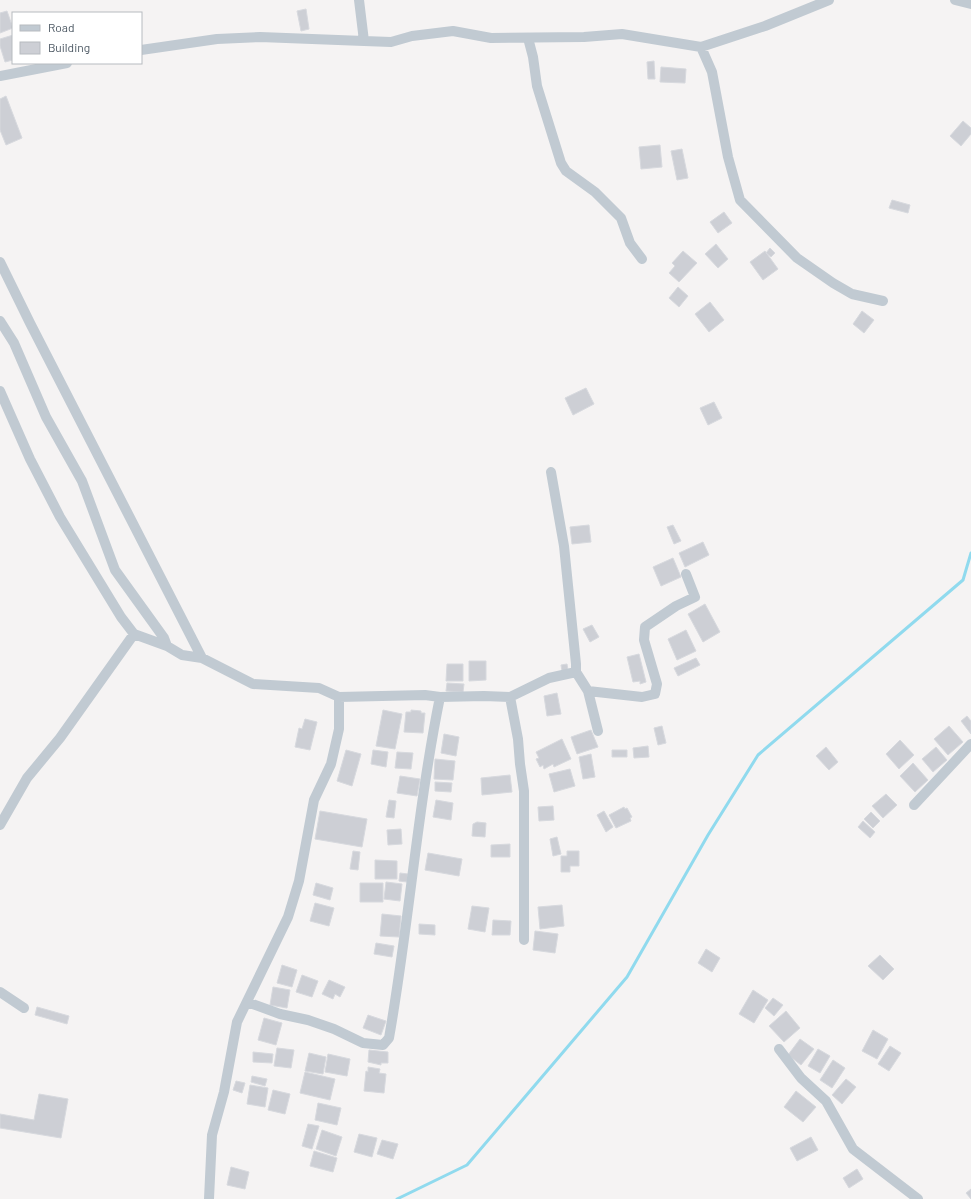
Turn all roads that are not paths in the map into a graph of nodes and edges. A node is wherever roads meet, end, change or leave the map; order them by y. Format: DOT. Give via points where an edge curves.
graph roads {
  1 [pos="359,0"];
  2 [pos="829,0"];
  3 [pos="955,0"];
  4 [pos="971,4"];
  5 [pos="528,38"];
  6 [pos="364,41"];
  7 [pos="701,47"];
  8 [pos="142,50"];
  9 [pos="62,64"];
  10 [pos="0,76"];
  11 [pos="642,259"];
  12 [pos="0,262"];
  13 [pos="883,300"];
  14 [pos="0,321"];
  15 [pos="0,391"];
  16 [pos="551,472"];
  17 [pos="686,574"];
  18 [pos="134,634"];
  19 [pos="167,646"];
  20 [pos="202,658"];
  21 [pos="576,672"];
  22 [pos="588,692"];
  23 [pos="339,697"];
  24 [pos="440,697"];
  25 [pos="510,697"];
  26 [pos="598,731"];
  27 [pos="971,744"];
  28 [pos="914,805"];
  29 [pos="0,825"];
  30 [pos="524,940"];
  31 [pos="0,992"];
  32 [pos="247,1002"];
  33 [pos="24,1008"];
  34 [pos="779,1049"];
  35 [pos="209,1199"];
  36 [pos="918,1199"];
  1 -- 6 [label="street"];
  2 -- 7 [label="street" via="765,26"];
  3 -- 4 [label="street"];
  5 -- 6 [label="street" via="492,38 453,31 412,36 391,42"];
  5 -- 7 [label="street" via="622,34"];
  5 -- 11 [label="street" via="537,86 561,163 566,171 595,192 621,218 630,243"];
  6 -- 8 [label="street" via="260,37 217,39"];
  7 -- 13 [label="street" via="712,72 728,157 740,200 797,258 852,294"];
  9 -- 10 [label="street"];
  12 -- 20 [label="street"];
  14 -- 19 [label="street" via="14,344 46,416 82,481 115,570"];
  15 -- 18 [label="street" via="30,459 60,517 117,611"];
  16 -- 21 [label="street" via="564,546"];
  17 -- 22 [label="street" via="695,596 645,627 644,640 658,684 655,694 642,697"];
  18 -- 19 [label="street"];
  18 -- 29 [label="street" via="60,738 27,778"];
  19 -- 20 [label="street" via="182,655"];
  20 -- 23 [label="street" via="253,684 319,688"];
  21 -- 22 [label="street"];
  21 -- 25 [label="street" via="549,678"];
  22 -- 26 [label="street"];
  23 -- 24 [label="street"];
  23 -- 32 [label="street" via="339,729 331,764 314,800 299,881 288,917"];
  24 -- 25 [label="street"];
  24 -- 32 [label="street" via="428,756 416,858 389,1038 383,1045 367,1044 334,1029"];
  25 -- 30 [label="street" via="524,791"];
  27 -- 28 [label="street"];
  31 -- 33 [label="street"];
  32 -- 35 [label="street" via="237,1022 224,1092 212,1135"];
  34 -- 36 [label="street" via="801,1078 826,1101 853,1149"];
}
